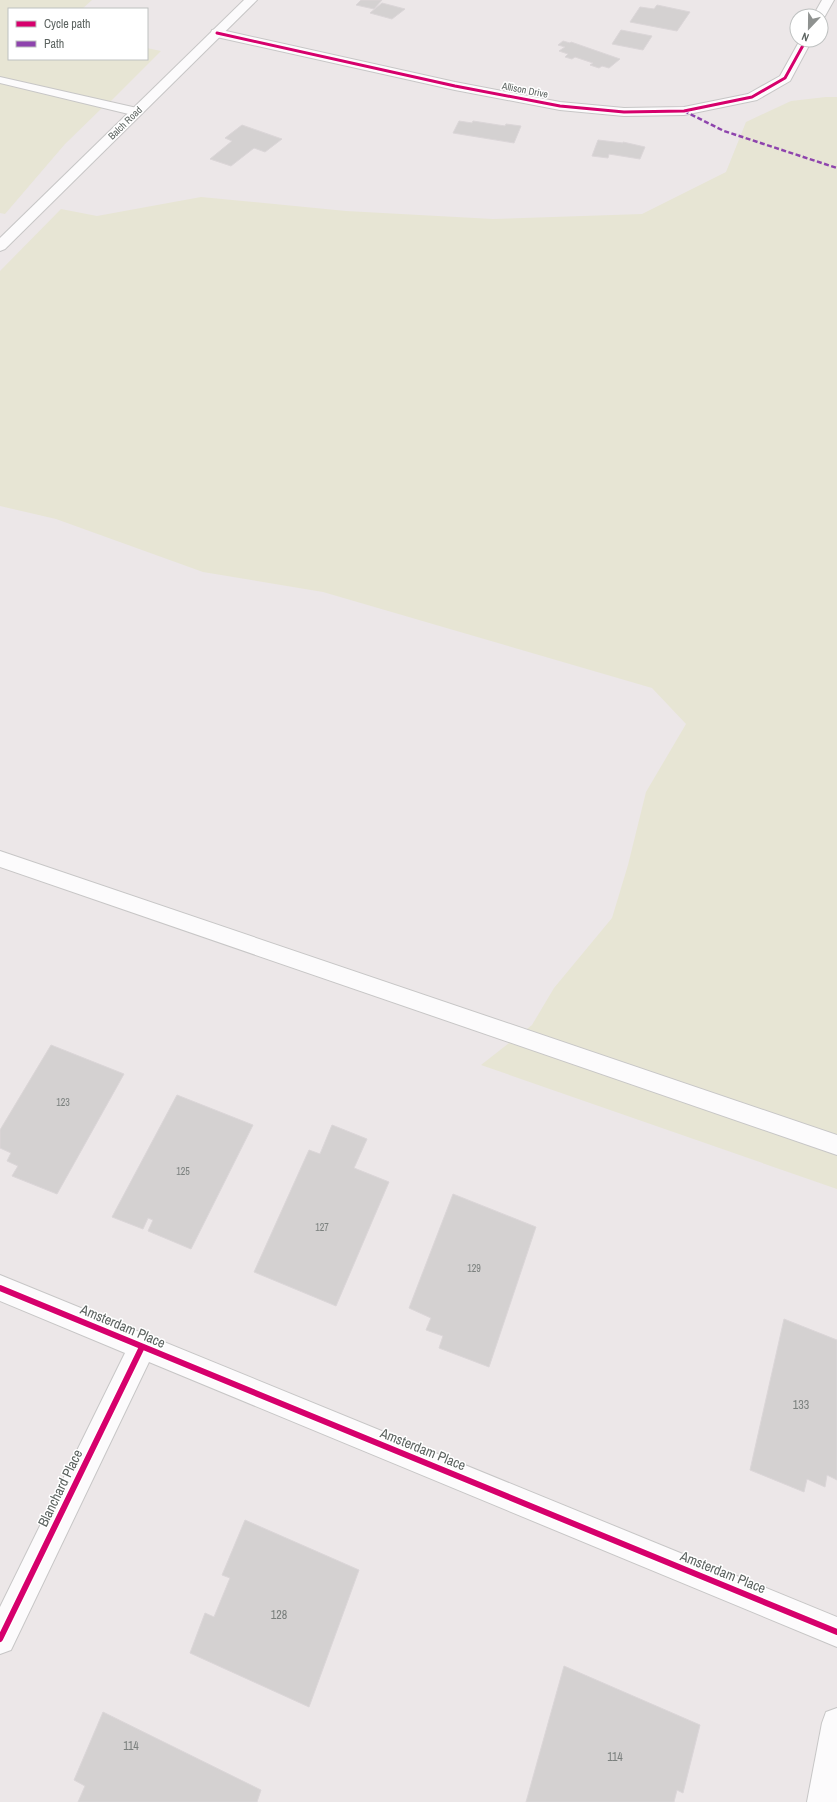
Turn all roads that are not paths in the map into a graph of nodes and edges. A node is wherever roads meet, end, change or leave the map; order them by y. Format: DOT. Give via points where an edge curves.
graph roads {
  1 [pos="250,0"];
  2 [pos="217,33"];
  3 [pos="802,48"];
  4 [pos="0,80"];
  5 [pos="137,112"];
  6 [pos="0,246"];
  7 [pos="0,859"];
  8 [pos="837,1145"];
  9 [pos="0,1288"];
  10 [pos="142,1347"];
  11 [pos="837,1632"];
  12 [pos="0,1639"];
  13 [pos="837,1723"];
  14 [pos="823,1802"];
  1 -- 2 [label="street, Balch Road"];
  2 -- 3 [label="street, Allison Drive" via="455,86 560,106 624,112 684,111 752,97 785,78"];
  2 -- 5 [label="street, Balch Road"];
  4 -- 5 [label="lane"];
  5 -- 6 [label="street, Balch Road"];
  7 -- 8 [label="lane"];
  9 -- 10 [label="street, Amsterdam Place"];
  10 -- 11 [label="street, Amsterdam Place"];
  10 -- 12 [label="street, Blanchard Place"];
  13 -- 14 [label="street"];
}
